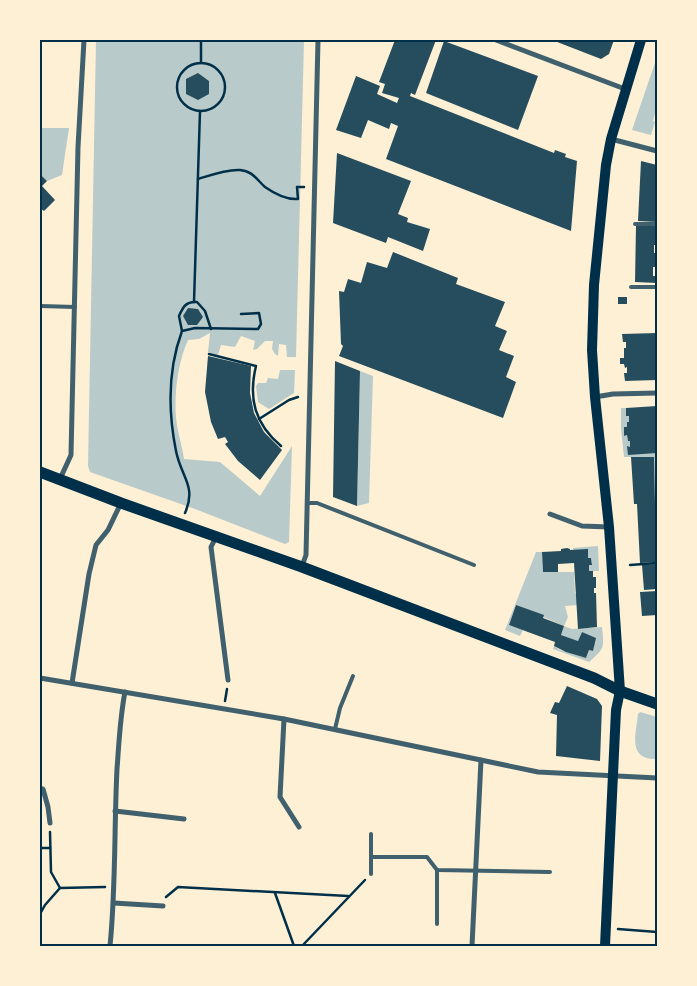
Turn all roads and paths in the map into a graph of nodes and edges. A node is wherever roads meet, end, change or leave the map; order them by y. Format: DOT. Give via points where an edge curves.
graph roads {
  1 [pos="84,40"];
  2 [pos="201,40"];
  3 [pos="318,40"];
  4 [pos="496,40"];
  5 [pos="641,40"];
  6 [pos="201,63"];
  7 [pos="625,89"];
  8 [pos="200,111"];
  9 [pos="611,139"];
  10 [pos="657,151"];
  11 [pos="198,179"];
  12 [pos="304,186"];
  13 [pos="635,224"];
  14 [pos="657,224"];
  15 [pos="631,287"];
  16 [pos="657,287"];
  17 [pos="194,302"];
  18 [pos="40,306"];
  19 [pos="74,307"];
  20 [pos="242,314"];
  21 [pos="210,330"];
  22 [pos="182,331"];
  23 [pos="209,354"];
  24 [pos="657,393"];
  25 [pos="298,397"];
  26 [pos="595,397"];
  27 [pos="259,420"];
  28 [pos="282,446"];
  29 [pos="40,472"];
  30 [pos="60,480"];
  31 [pos="121,503"];
  32 [pos="307,503"];
  33 [pos="185,514"];
  34 [pos="550,514"];
  35 [pos="609,527"];
  36 [pos="216,537"];
  37 [pos="657,563"];
  38 [pos="474,565"];
  39 [pos="630,565"];
  40 [pos="302,567"];
  41 [pos="354,676"];
  42 [pos="40,678"];
  43 [pos="228,680"];
  44 [pos="72,683"];
  45 [pos="620,691"];
  46 [pos="125,692"];
  47 [pos="657,704"];
  48 [pos="224,708"];
  49 [pos="284,719"];
  50 [pos="335,729"];
  51 [pos="481,760"];
  52 [pos="613,776"];
  53 [pos="657,778"];
  54 [pos="40,788"];
  55 [pos="115,811"];
  56 [pos="184,819"];
  57 [pos="50,823"];
  58 [pos="299,826"];
  59 [pos="372,834"];
  60 [pos="40,848"];
  61 [pos="50,848"];
  62 [pos="372,857"];
  63 [pos="437,870"];
  64 [pos="476,871"];
  65 [pos="550,872"];
  66 [pos="371,874"];
  67 [pos="114,887"];
  68 [pos="60,888"];
  69 [pos="275,893"];
  70 [pos="348,896"];
  71 [pos="114,903"];
  72 [pos="163,906"];
  73 [pos="40,914"];
  74 [pos="436,924"];
  75 [pos="606,928"];
  76 [pos="657,932"];
  77 [pos="110,946"];
  78 [pos="294,946"];
  79 [pos="302,946"];
  80 [pos="472,946"];
  81 [pos="605,946"];
  1 -- 19 [label="street"];
  2 -- 6 [label="path"];
  3 -- 32 [label="street"];
  4 -- 7 [label="street"];
  5 -- 7 [label="main road"];
  6 -- 8 [label="path" via="180,75 177,91 185,105"];
  6 -- 8 [label="path" via="220,73 225,87 224,95 215,107"];
  7 -- 9 [label="main road"];
  8 -- 11 [label="path"];
  9 -- 10 [label="street"];
  9 -- 26 [label="main road" via="594,285 592,350"];
  11 -- 12 [label="path" via="241,170 255,175 264,186 289,200 298,199 297,187"];
  11 -- 17 [label="path"];
  13 -- 14 [label="lane"];
  15 -- 16 [label="lane"];
  17 -- 21 [label="path" via="205,311"];
  17 -- 22 [label="path" via="184,306 178,316"];
  18 -- 19 [label="lane"];
  19 -- 30 [label="street" via="70,454"];
  20 -- 21 [label="path" via="259,313 261,324 258,329"];
  21 -- 22 [label="path" via="195,328"];
  22 -- 33 [label="path" via="175,351 170,394 176,452 190,494"];
  23 -- 27 [label="path" via="256,366 252,392"];
  24 -- 26 [label="street"];
  25 -- 27 [label="path"];
  26 -- 35 [label="main road"];
  27 -- 28 [label="path" via="265,431"];
  29 -- 30 [label="highway"];
  30 -- 31 [label="highway"];
  31 -- 36 [label="highway"];
  31 -- 44 [label="street" via="108,530 96,545"];
  32 -- 38 [label="lane" via="317,503"];
  32 -- 40 [label="street" via="306,555"];
  34 -- 35 [label="street" via="582,526"];
  35 -- 45 [label="main road"];
  36 -- 40 [label="highway"];
  36 -- 43 [label="street" via="212,547"];
  37 -- 39 [label="path"];
  40 -- 45 [label="highway" via="594,678"];
  41 -- 50 [label="lane"];
  42 -- 44 [label="street"];
  43 -- 48 [label="path"];
  44 -- 46 [label="street"];
  45 -- 47 [label="highway"];
  45 -- 52 [label="main road"];
  46 -- 48 [label="street"];
  46 -- 55 [label="street" via="120,714"];
  48 -- 49 [label="street"];
  49 -- 50 [label="street"];
  49 -- 58 [label="street" via="280,797"];
  50 -- 51 [label="street"];
  51 -- 52 [label="street" via="538,772"];
  51 -- 64 [label="street"];
  52 -- 53 [label="street"];
  52 -- 75 [label="main road"];
  54 -- 57 [label="street" via="43,789"];
  55 -- 56 [label="street"];
  55 -- 67 [label="street"];
  57 -- 61 [label="path"];
  59 -- 62 [label="lane"];
  60 -- 61 [label="path"];
  61 -- 68 [label="path" via="50,872"];
  62 -- 63 [label="lane" via="427,858"];
  62 -- 66 [label="lane"];
  63 -- 64 [label="lane"];
  63 -- 74 [label="lane"];
  64 -- 65 [label="lane"];
  64 -- 80 [label="street"];
  66 -- 70 [label="path"];
  67 -- 68 [label="path"];
  67 -- 71 [label="street"];
  68 -- 73 [label="path"];
  69 -- 70 [label="path"];
  69 -- 72 [label="path" via="178,887 166,896"];
  69 -- 78 [label="path"];
  70 -- 79 [label="path"];
  71 -- 72 [label="street"];
  71 -- 77 [label="street"];
  75 -- 76 [label="path"];
  75 -- 81 [label="main road"];
}
